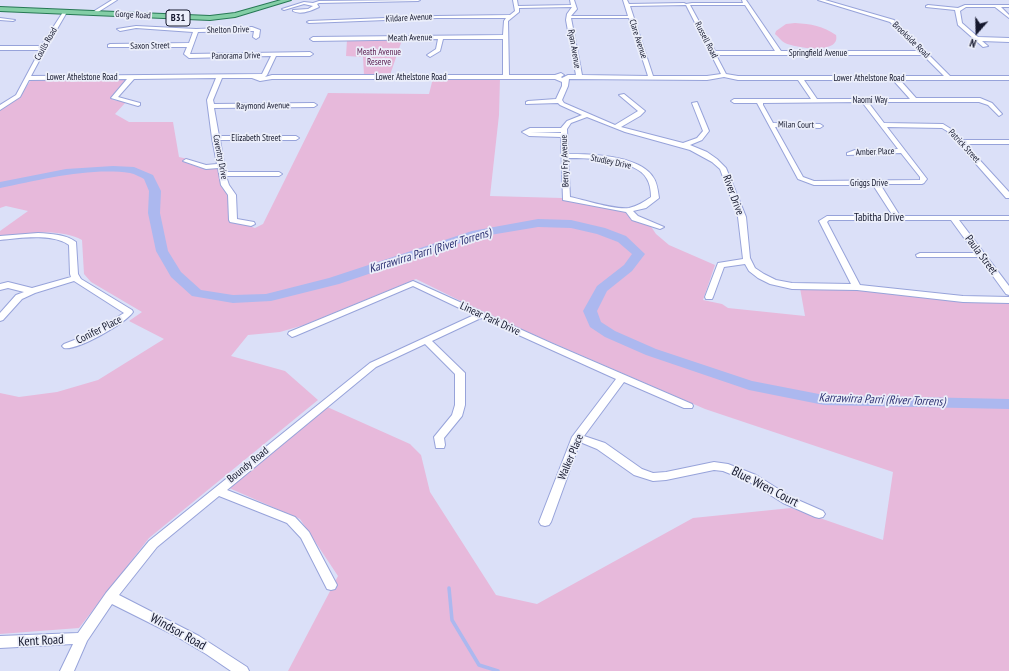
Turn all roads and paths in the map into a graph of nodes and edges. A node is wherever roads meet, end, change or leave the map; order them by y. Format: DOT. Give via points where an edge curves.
graph roads {
  1 [pos="115,0"];
  2 [pos="288,0"];
  3 [pos="418,0"];
  4 [pos="515,0"];
  5 [pos="572,0"];
  6 [pos="820,0"];
  7 [pos="842,0"];
  8 [pos="626,2"];
  9 [pos="745,2"];
  10 [pos="687,3"];
  11 [pos="832,3"];
  12 [pos="313,4"];
  13 [pos="574,6"];
  14 [pos="928,6"];
  15 [pos="996,6"];
  16 [pos="1009,6"];
  17 [pos="517,7"];
  18 [pos="0,9"];
  19 [pos="284,9"];
  20 [pos="958,9"];
  21 [pos="295,11"];
  22 [pos="65,12"];
  23 [pos="93,13"];
  24 [pos="510,16"];
  25 [pos="568,17"];
  26 [pos="631,17"];
  27 [pos="1009,17"];
  28 [pos="0,19"];
  29 [pos="13,20"];
  30 [pos="309,22"];
  31 [pos="120,29"];
  32 [pos="196,31"];
  33 [pos="256,37"];
  34 [pos="506,37"];
  35 [pos="441,38"];
  36 [pos="313,39"];
  37 [pos="978,40"];
  38 [pos="1009,40"];
  39 [pos="190,45"];
  40 [pos="110,46"];
  41 [pos="985,46"];
  42 [pos="0,48"];
  43 [pos="43,48"];
  44 [pos="712,53"];
  45 [pos="779,53"];
  46 [pos="310,54"];
  47 [pos="925,54"];
  48 [pos="271,55"];
  49 [pos="430,55"];
  50 [pos="220,76"];
  51 [pos="261,76"];
  52 [pos="724,76"];
  53 [pos="132,77"];
  54 [pos="506,77"];
  55 [pos="579,77"];
  56 [pos="651,77"];
  57 [pos="28,78"];
  58 [pos="562,78"];
  59 [pos="800,78"];
  60 [pos="894,78"];
  61 [pos="949,78"];
  62 [pos="1009,78"];
  63 [pos="622,95"];
  64 [pos="863,100"];
  65 [pos="914,100"];
  66 [pos="560,101"];
  67 [pos="734,101"];
  68 [pos="815,101"];
  69 [pos="760,102"];
  70 [pos="528,103"];
  71 [pos="138,104"];
  72 [pos="695,104"];
  73 [pos="314,105"];
  74 [pos="211,106"];
  75 [pos="0,108"];
  76 [pos="999,114"];
  77 [pos="588,115"];
  78 [pos="771,125"];
  79 [pos="882,125"];
  80 [pos="820,126"];
  81 [pos="616,127"];
  82 [pos="216,138"];
  83 [pos="296,138"];
  84 [pos="960,142"];
  85 [pos="1009,142"];
  86 [pos="682,146"];
  87 [pos="902,151"];
  88 [pos="849,154"];
  89 [pos="566,156"];
  90 [pos="186,161"];
  91 [pos="222,170"];
  92 [pos="279,174"];
  93 [pos="875,183"];
  94 [pos="1009,196"];
  95 [pos="628,210"];
  96 [pos="898,218"];
  97 [pos="953,218"];
  98 [pos="1009,218"];
  99 [pos="252,224"];
  100 [pos="660,227"];
  101 [pos="0,238"];
  102 [pos="920,255"];
  103 [pos="981,255"];
  104 [pos="747,261"];
  105 [pos="76,278"];
  106 [pos="0,287"];
  107 [pos="857,287"];
  108 [pos="32,291"];
  109 [pos="1009,292"];
  110 [pos="709,297"];
  111 [pos="1009,300"];
  112 [pos="480,315"];
  113 [pos="0,318"];
  114 [pos="292,334"];
  115 [pos="426,340"];
  116 [pos="67,346"];
  117 [pos="622,378"];
  118 [pos="688,406"];
  119 [pos="577,437"];
  120 [pos="440,445"];
  121 [pos="218,491"];
  122 [pos="819,514"];
  123 [pos="545,522"];
  124 [pos="331,585"];
  125 [pos="110,597"];
  126 [pos="82,638"];
  127 [pos="0,642"];
  128 [pos="67,671"];
  129 [pos="242,671"];
  1 -- 23 [label="street"];
  2 -- 23 [label="main road, Gorge Road / B31" via="217,18"];
  3 -- 12 [label="street"];
  4 -- 17 [label="street"];
  5 -- 13 [label="street"];
  6 -- 11 [label="street, Brookside Road"];
  7 -- 11 [label="street"];
  8 -- 10 [label="street"];
  8 -- 26 [label="street, Clare Avenue"];
  9 -- 10 [label="street"];
  9 -- 45 [label="street"];
  10 -- 44 [label="street, Russell Road"];
  11 -- 47 [label="street, Brookside Road" via="892,21"];
  12 -- 19 [label="street" via="304,3"];
  12 -- 21 [label="street" via="317,6"];
  13 -- 17 [label="street"];
  13 -- 25 [label="street, Ryan Avenue" via="575,9"];
  14 -- 20 [label="street"];
  15 -- 16 [label="street"];
  15 -- 20 [label="street" via="965,6"];
  15 -- 27 [label="street"];
  17 -- 24 [label="street" via="516,12"];
  18 -- 22 [label="main road, Gorge Road / B31"];
  20 -- 37 [label="street" via="960,24"];
  22 -- 23 [label="main road, Gorge Road / B31"];
  22 -- 43 [label="street, Coulls Road"];
  24 -- 30 [label="street, Kildare Avenue"];
  24 -- 34 [label="street" via="506,21"];
  25 -- 26 [label="street"];
  25 -- 55 [label="street, Ryan Avenue"];
  26 -- 56 [label="street, Clare Avenue"];
  28 -- 29 [label="street"];
  31 -- 32 [label="street, Shelton Drive"];
  32 -- 33 [label="street, Shelton Drive" via="252,29 257,30"];
  32 -- 39 [label="street"];
  34 -- 35 [label="street, Meath Avenue"];
  34 -- 54 [label="street"];
  35 -- 36 [label="street, Meath Avenue"];
  35 -- 49 [label="street" via="438,50"];
  37 -- 38 [label="street"];
  37 -- 41 [label="street"];
  39 -- 40 [label="street, Saxon Street"];
  39 -- 48 [label="street, Panorama Drive" via="187,54 194,57"];
  42 -- 43 [label="street"];
  43 -- 57 [label="street, Coulls Road"];
  44 -- 45 [label="street, Springfield Avenue"];
  44 -- 52 [label="street, Russell Road"];
  45 -- 47 [label="street, Springfield Avenue"];
  46 -- 48 [label="street, Panorama Drive"];
  47 -- 61 [label="street, Brookside Road"];
  48 -- 51 [label="street"];
  50 -- 51 [label="street, Lower Athelstone Road"];
  50 -- 53 [label="street, Lower Athelstone Road"];
  50 -- 74 [label="street, Coventry Drive" via="210,100"];
  51 -- 54 [label="street, Lower Athelstone Road"];
  52 -- 56 [label="street, Lower Athelstone Road"];
  52 -- 59 [label="street, Lower Athelstone Road"];
  53 -- 57 [label="street, Lower Athelstone Road"];
  53 -- 71 [label="street" via="114,98"];
  54 -- 58 [label="street, Lower Athelstone Road"];
  55 -- 56 [label="street, Lower Athelstone Road"];
  55 -- 58 [label="street, Lower Athelstone Road"];
  57 -- 75 [label="street, Coulls Road" via="18,96"];
  58 -- 66 [label="street"];
  59 -- 60 [label="street, Lower Athelstone Road"];
  59 -- 68 [label="street"];
  60 -- 61 [label="street, Lower Athelstone Road"];
  60 -- 65 [label="street"];
  61 -- 62 [label="street, Lower Athelstone Road"];
  63 -- 81 [label="street" via="642,111"];
  64 -- 65 [label="street, Naomi Way"];
  64 -- 68 [label="street, Naomi Way"];
  64 -- 79 [label="street, Griggs Drive"];
  65 -- 76 [label="street, Naomi Way" via="980,100 990,104"];
  66 -- 70 [label="street"];
  66 -- 77 [label="street, River Drive"];
  67 -- 69 [label="street, Naomi Way"];
  68 -- 69 [label="street, Naomi Way"];
  69 -- 78 [label="street, Griggs Drive"];
  72 -- 86 [label="street" via="706,134"];
  73 -- 74 [label="street, Raymond Avenue"];
  74 -- 82 [label="street, Coventry Drive"];
  77 -- 81 [label="street, River Drive"];
  77 -- 89 [label="street, Berry Fry Avenue" via="565,126"];
  78 -- 80 [label="street, Milan Court"];
  78 -- 93 [label="street, Griggs Drive" via="800,178 814,183"];
  79 -- 84 [label="street, Patrick Street" via="943,126"];
  79 -- 87 [label="street, Griggs Drive"];
  81 -- 86 [label="street, River Drive"];
  82 -- 83 [label="street, Elizabeth Street"];
  82 -- 91 [label="street, Coventry Drive"];
  84 -- 85 [label="street"];
  84 -- 94 [label="street, Patrick Street"];
  86 -- 104 [label="street, River Drive" via="711,158 723,168 742,217"];
  87 -- 88 [label="street, Amber Place"];
  87 -- 93 [label="street, Griggs Drive" via="924,181"];
  89 -- 95 [label="street, Berry Fry Avenue" via="566,198"];
  89 -- 95 [label="street, Studley Drive" via="604,158 637,167 647,173 651,179 654,198 643,206"];
  90 -- 91 [label="street"];
  91 -- 92 [label="street"];
  91 -- 99 [label="street, Coventry Drive" via="225,185 232,195 233,220"];
  93 -- 96 [label="street"];
  95 -- 100 [label="street" via="635,218"];
  96 -- 97 [label="street, Tabitha Drive"];
  96 -- 107 [label="street, Tabitha Drive" via="827,218 823,221"];
  97 -- 98 [label="street, Tabitha Drive"];
  97 -- 103 [label="street, Paula Street"];
  101 -- 105 [label="street" via="66,238 73,244"];
  102 -- 103 [label="street"];
  103 -- 109 [label="street, Paula Street"];
  104 -- 107 [label="street" via="761,276 783,284"];
  104 -- 110 [label="street" via="721,265"];
  105 -- 108 [label="street"];
  105 -- 116 [label="street, Conifer Place" via="129,312 93,336"];
  106 -- 108 [label="street" via="8,285"];
  107 -- 111 [label="street" via="963,300"];
  108 -- 113 [label="street" via="19,297"];
  112 -- 114 [label="street, Linear Park Drive" via="413,283"];
  112 -- 115 [label="street, Boundy Road"];
  112 -- 117 [label="street, Linear Park Drive"];
  115 -- 120 [label="street" via="460,373 460,405 457,416 439,437"];
  115 -- 121 [label="street, Boundy Road" via="373,365"];
  117 -- 118 [label="street, Linear Park Drive"];
  117 -- 119 [label="street, Walker Place"];
  119 -- 122 [label="street, Blue Wren Court" via="602,446 638,472 653,477 714,466 731,469 752,478 787,500"];
  119 -- 123 [label="street, Walker Place"];
  121 -- 124 [label="street" via="291,520 305,535"];
  121 -- 125 [label="street, Boundy Road" via="153,544"];
  125 -- 126 [label="street, Boundy Road"];
  125 -- 129 [label="street, Windsor Road" via="215,652"];
  126 -- 127 [label="street, Kent Road"];
  126 -- 128 [label="street, Boundy Road"];
}
